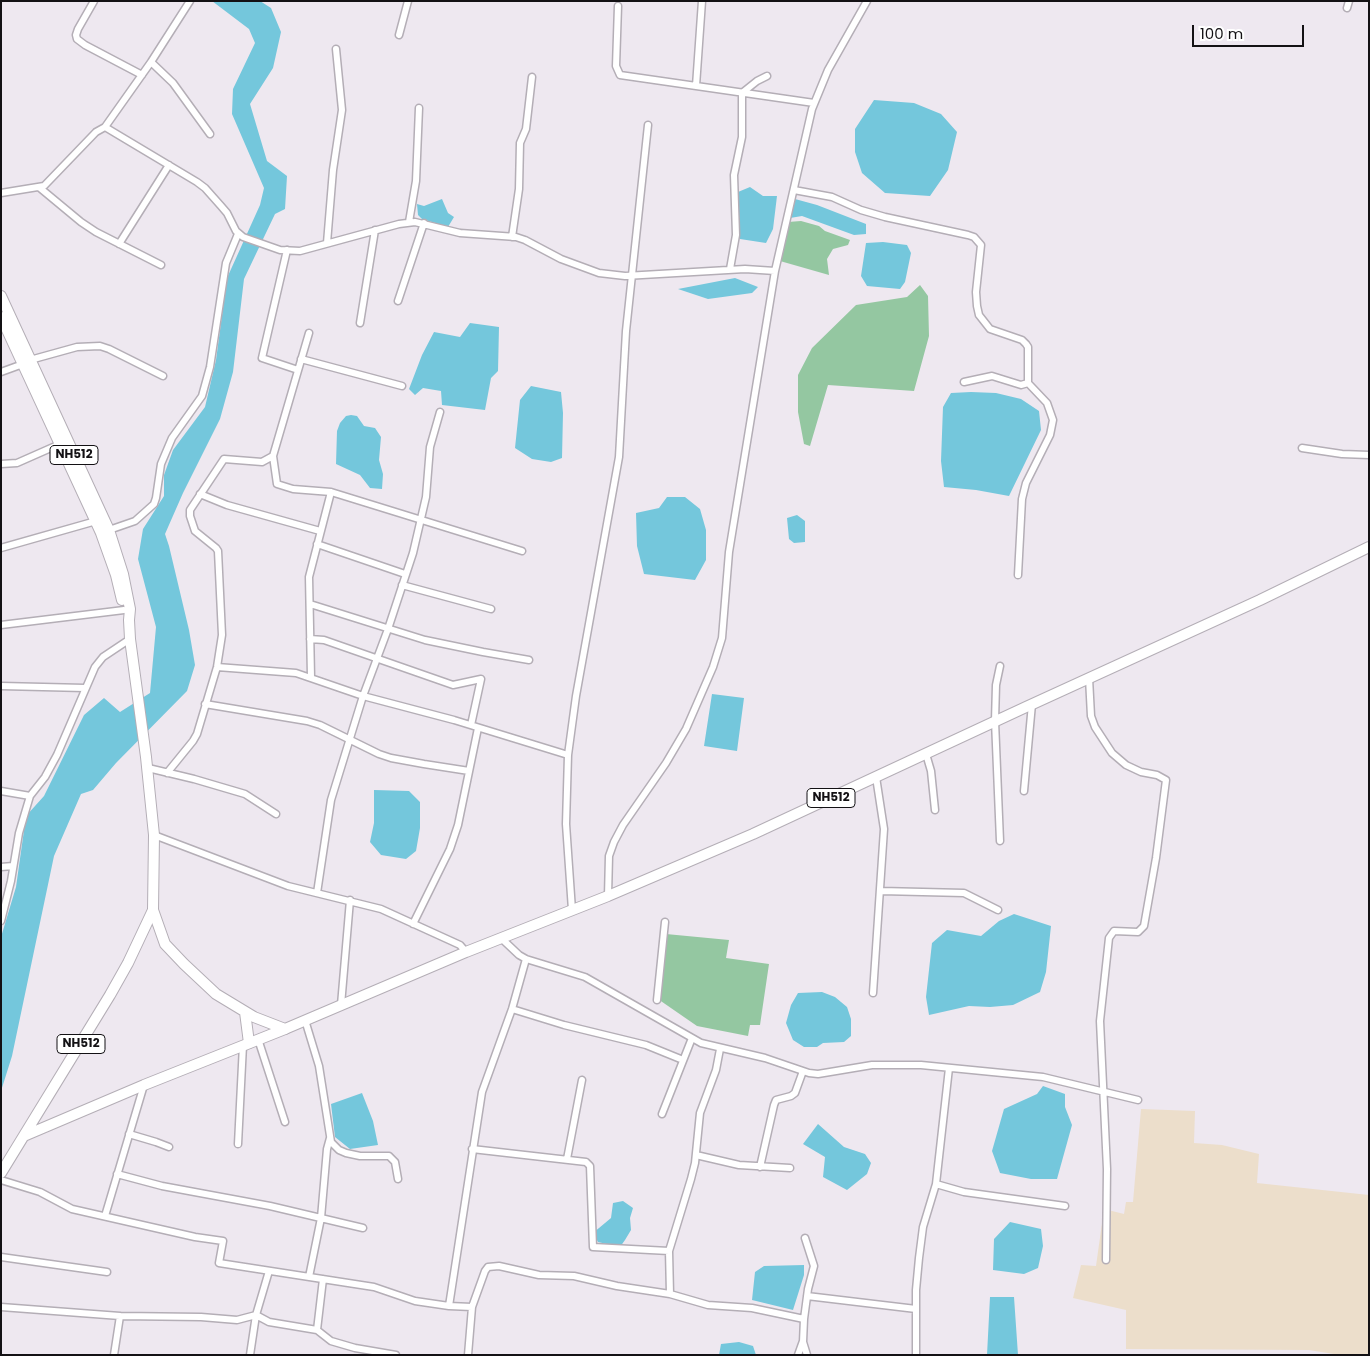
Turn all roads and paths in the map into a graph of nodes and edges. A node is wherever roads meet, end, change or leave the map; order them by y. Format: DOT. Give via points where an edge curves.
graph roads {
  1 [pos="94,1"];
  2 [pos="190,1"];
  3 [pos="408,1"];
  4 [pos="702,1"];
  5 [pos="867,1"];
  6 [pos="618,6"];
  7 [pos="399,35"];
  8 [pos="336,49"];
  9 [pos="151,62"];
  10 [pos="142,75"];
  11 [pos="767,76"];
  12 [pos="532,77"];
  13 [pos="696,86"];
  14 [pos="742,93"];
  15 [pos="814,103"];
  16 [pos="418,108"];
  17 [pos="648,125"];
  18 [pos="105,126"];
  19 [pos="210,134"];
  20 [pos="169,165"];
  21 [pos="40,188"];
  22 [pos="794,190"];
  23 [pos="1,193"];
  24 [pos="409,222"];
  25 [pos="424,223"];
  26 [pos="375,230"];
  27 [pos="240,235"];
  28 [pos="512,236"];
  29 [pos="327,243"];
  30 [pos="119,244"];
  31 [pos="284,250"];
  32 [pos="161,265"];
  33 [pos="730,269"];
  34 [pos="775,271"];
  35 [pos="632,276"];
  36 [pos="1,296"];
  37 [pos="398,301"];
  38 [pos="1,317"];
  39 [pos="360,324"];
  40 [pos="309,332"];
  41 [pos="301,359"];
  42 [pos="27,362"];
  43 [pos="298,370"];
  44 [pos="1,372"];
  45 [pos="163,376"];
  46 [pos="964,382"];
  47 [pos="1028,383"];
  48 [pos="402,386"];
  49 [pos="440,412"];
  50 [pos="60,444"];
  51 [pos="1302,448"];
  52 [pos="1369,455"];
  53 [pos="273,456"];
  54 [pos="1,464"];
  55 [pos="331,492"];
  56 [pos="200,494"];
  57 [pos="421,520"];
  58 [pos="96,521"];
  59 [pos="109,530"];
  60 [pos="320,532"];
  61 [pos="316,544"];
  62 [pos="1369,547"];
  63 [pos="1,548"];
  64 [pos="522,551"];
  65 [pos="405,574"];
  66 [pos="1018,575"];
  67 [pos="402,585"];
  68 [pos="310,604"];
  69 [pos="491,609"];
  70 [pos="124,610"];
  71 [pos="129,620"];
  72 [pos="1,626"];
  73 [pos="388,629"];
  74 [pos="130,639"];
  75 [pos="310,639"];
  76 [pos="377,658"];
  77 [pos="530,660"];
  78 [pos="1000,666"];
  79 [pos="217,667"];
  80 [pos="311,677"];
  81 [pos="1089,678"];
  82 [pos="1,686"];
  83 [pos="85,688"];
  84 [pos="363,696"];
  85 [pos="205,704"];
  86 [pos="1032,704"];
  87 [pos="995,721"];
  88 [pos="474,727"];
  89 [pos="349,740"];
  90 [pos="568,754"];
  91 [pos="926,754"];
  92 [pos="148,768"];
  93 [pos="469,771"];
  94 [pos="167,772"];
  95 [pos="876,777"];
  96 [pos="1,791"];
  97 [pos="1024,791"];
  98 [pos="30,796"];
  99 [pos="935,810"];
  100 [pos="276,814"];
  101 [pos="154,835"];
  102 [pos="1000,842"];
  103 [pos="13,866"];
  104 [pos="1,867"];
  105 [pos="881,891"];
  106 [pos="317,893"];
  107 [pos="608,896"];
  108 [pos="350,900"];
  109 [pos="153,910"];
  110 [pos="572,910"];
  111 [pos="998,910"];
  112 [pos="1,920"];
  113 [pos="665,922"];
  114 [pos="413,924"];
  115 [pos="501,938"];
  116 [pos="466,952"];
  117 [pos="526,959"];
  118 [pos="873,993"];
  119 [pos="657,1000"];
  120 [pos="342,1005"];
  121 [pos="512,1009"];
  122 [pos="245,1012"];
  123 [pos="305,1020"];
  124 [pos="285,1029"];
  125 [pos="692,1038"];
  126 [pos="250,1043"];
  127 [pos="720,1049"];
  128 [pos="683,1060"];
  129 [pos="949,1068"];
  130 [pos="803,1071"];
  131 [pos="582,1080"];
  132 [pos="144,1084"];
  133 [pos="1103,1090"];
  134 [pos="1138,1100"];
  135 [pos="662,1114"];
  136 [pos="285,1122"];
  137 [pos="129,1134"];
  138 [pos="24,1136"];
  139 [pos="330,1137"];
  140 [pos="238,1144"];
  141 [pos="169,1148"];
  142 [pos="472,1150"];
  143 [pos="696,1155"];
  144 [pos="567,1159"];
  145 [pos="760,1167"];
  146 [pos="790,1168"];
  147 [pos="1,1174"];
  148 [pos="117,1174"];
  149 [pos="398,1179"];
  150 [pos="1,1180"];
  151 [pos="936,1184"];
  152 [pos="1065,1206"];
  153 [pos="105,1216"];
  154 [pos="321,1218"];
  155 [pos="363,1228"];
  156 [pos="805,1238"];
  157 [pos="669,1252"];
  158 [pos="1,1257"];
  159 [pos="1106,1260"];
  160 [pos="269,1271"];
  161 [pos="108,1272"];
  162 [pos="309,1277"];
  163 [pos="323,1279"];
  164 [pos="670,1294"];
  165 [pos="807,1296"];
  166 [pos="449,1306"];
  167 [pos="1,1307"];
  168 [pos="472,1308"];
  169 [pos="916,1310"];
  170 [pos="256,1315"];
  171 [pos="120,1316"];
  172 [pos="804,1320"];
  173 [pos="317,1330"];
  174 [pos="804,1337"];
  175 [pos="114,1355"];
  176 [pos="250,1355"];
  177 [pos="396,1355"];
  178 [pos="468,1355"];
  179 [pos="798,1355"];
  180 [pos="807,1355"];
  181 [pos="916,1355"];
  1 -- 10 [label="street" via="76,39"];
  2 -- 9 [label="street"];
  3 -- 7 [label="street"];
  4 -- 13 [label="street"];
  5 -- 15 [label="street" via="828,70"];
  6 -- 13 [label="street" via="617,72"];
  8 -- 29 [label="street" via="342,110"];
  9 -- 10 [label="street"];
  9 -- 19 [label="street" via="173,83"];
  10 -- 18 [label="street"];
  11 -- 14 [label="street"];
  12 -- 28 [label="street" via="526,129 520,143"];
  13 -- 14 [label="street"];
  14 -- 15 [label="street"];
  14 -- 33 [label="street" via="742,137 734,175 736,235"];
  15 -- 22 [label="street"];
  16 -- 24 [label="street" via="416,181"];
  17 -- 35 [label="street"];
  18 -- 20 [label="street"];
  18 -- 21 [label="street"];
  20 -- 27 [label="street" via="205,188"];
  20 -- 30 [label="street"];
  21 -- 23 [label="street"];
  21 -- 30 [label="street" via="81,222"];
  22 -- 34 [label="street"];
  22 -- 47 [label="street" via="832,198 885,217 974,237 981,245 976,292 979,315 990,328 1026,344"];
  24 -- 25 [label="street"];
  24 -- 26 [label="street"];
  25 -- 28 [label="street" via="460,233"];
  25 -- 37 [label="street"];
  26 -- 29 [label="street"];
  26 -- 39 [label="street"];
  27 -- 31 [label="street"];
  27 -- 59 [label="street" via="226,263 210,367 202,396 172,438 161,464 154,504 135,521"];
  28 -- 35 [label="street" via="584,268"];
  29 -- 31 [label="street" via="300,251"];
  30 -- 32 [label="street"];
  31 -- 43 [label="street" via="262,358"];
  33 -- 34 [label="street"];
  33 -- 35 [label="street"];
  34 -- 107 [label="street" via="729,552 722,638 686,729 614,842 609,856"];
  35 -- 90 [label="street" via="619,457"];
  36 -- 42 [label="main road, NH512"];
  38 -- 42 [label="main road, NH512"];
  40 -- 41 [label="street"];
  41 -- 43 [label="street"];
  41 -- 48 [label="street"];
  42 -- 44 [label="street"];
  42 -- 45 [label="street" via="70,349 100,346"];
  42 -- 50 [label="main road, NH512"];
  42 -- 59 [label="main road, NH512"];
  43 -- 53 [label="street"];
  46 -- 47 [label="street" via="992,376 1021,385"];
  47 -- 66 [label="street" via="1047,403 1052,427 1022,499"];
  49 -- 57 [label="street" via="430,447"];
  50 -- 54 [label="street" via="17,463"];
  50 -- 58 [label="main road, NH512"];
  51 -- 52 [label="street"];
  53 -- 55 [label="street" via="277,484 293,489"];
  53 -- 56 [label="street" via="262,462 224,459"];
  55 -- 57 [label="street"];
  55 -- 60 [label="street"];
  56 -- 60 [label="street"];
  56 -- 79 [label="street" via="190,510 193,528 218,551 222,635"];
  57 -- 64 [label="street"];
  57 -- 65 [label="street"];
  58 -- 63 [label="street"];
  58 -- 70 [label="main road, NH512"];
  59 -- 71 [label="main road, NH512" via="123,574"];
  60 -- 61 [label="street"];
  61 -- 65 [label="street"];
  61 -- 68 [label="street" via="309,577"];
  62 -- 81 [label="main road, NH512"];
  65 -- 67 [label="street"];
  67 -- 69 [label="street"];
  67 -- 73 [label="street"];
  68 -- 73 [label="street"];
  68 -- 75 [label="street"];
  70 -- 71 [label="main road, NH512"];
  70 -- 72 [label="street"];
  71 -- 74 [label="main road, NH512"];
  73 -- 76 [label="street"];
  73 -- 77 [label="street" via="425,640"];
  74 -- 83 [label="street" via="103,657"];
  74 -- 92 [label="main road, NH512"];
  75 -- 76 [label="street" via="324,640"];
  75 -- 80 [label="street"];
  76 -- 84 [label="street"];
  76 -- 88 [label="street" via="452,686 480,679"];
  78 -- 87 [label="street"];
  79 -- 80 [label="street"];
  79 -- 85 [label="street"];
  80 -- 84 [label="street"];
  81 -- 86 [label="main road, NH512"];
  81 -- 133 [label="street" via="1091,716 1112,753 1131,768 1166,780 1144,926 1138,932 1114,931 1109,938 1100,1021"];
  82 -- 83 [label="street"];
  83 -- 98 [label="street" via="57,755"];
  84 -- 88 [label="street"];
  84 -- 89 [label="street"];
  85 -- 89 [label="street" via="308,721"];
  85 -- 94 [label="street" via="197,734"];
  86 -- 87 [label="main road, NH512"];
  86 -- 97 [label="street"];
  87 -- 91 [label="main road, NH512"];
  87 -- 102 [label="street"];
  88 -- 90 [label="street"];
  88 -- 93 [label="street"];
  89 -- 93 [label="street" via="391,758"];
  89 -- 106 [label="street" via="331,800"];
  90 -- 110 [label="street" via="566,824"];
  91 -- 95 [label="main road, NH512"];
  91 -- 99 [label="street"];
  92 -- 94 [label="street"];
  92 -- 101 [label="main road, NH512"];
  93 -- 114 [label="street" via="450,849"];
  94 -- 100 [label="street" via="245,794"];
  95 -- 105 [label="street" via="884,829"];
  95 -- 107 [label="main road, NH512" via="754,834"];
  96 -- 98 [label="street"];
  98 -- 103 [label="street"];
  101 -- 106 [label="street" via="288,886"];
  101 -- 109 [label="main road, NH512"];
  103 -- 104 [label="street"];
  103 -- 112 [label="street"];
  105 -- 111 [label="street" via="964,893"];
  105 -- 118 [label="street"];
  106 -- 108 [label="street"];
  107 -- 110 [label="main road, NH512"];
  108 -- 114 [label="street" via="381,909"];
  108 -- 120 [label="street"];
  109 -- 122 [label="main road, NH512" via="165,944 216,994"];
  109 -- 138 [label="main road, NH512" via="110,995"];
  110 -- 115 [label="main road, NH512"];
  113 -- 119 [label="street"];
  114 -- 116 [label="street" via="460,945"];
  115 -- 116 [label="main road, NH512"];
  115 -- 117 [label="street"];
  116 -- 120 [label="main road, NH512"];
  117 -- 121 [label="street"];
  117 -- 125 [label="street" via="585,977"];
  120 -- 123 [label="main road, NH512"];
  121 -- 128 [label="street" via="646,1046"];
  121 -- 142 [label="street" via="482,1092"];
  122 -- 124 [label="main road, NH512"];
  122 -- 126 [label="main road"];
  123 -- 124 [label="main road, NH512"];
  123 -- 139 [label="street" via="319,1066"];
  124 -- 126 [label="main road"];
  125 -- 127 [label="street"];
  125 -- 128 [label="street"];
  126 -- 132 [label="main road"];
  126 -- 136 [label="street"];
  126 -- 140 [label="street"];
  127 -- 130 [label="street" via="765,1058"];
  127 -- 143 [label="street" via="700,1113"];
  128 -- 135 [label="street"];
  129 -- 130 [label="street" via="872,1065 818,1074"];
  129 -- 133 [label="street" via="1043,1077"];
  129 -- 151 [label="street"];
  130 -- 145 [label="street" via="795,1093 776,1100"];
  131 -- 144 [label="street"];
  132 -- 137 [label="street"];
  132 -- 138 [label="main road"];
  133 -- 134 [label="street"];
  133 -- 159 [label="street" via="1107,1169"];
  137 -- 141 [label="street"];
  137 -- 148 [label="street"];
  138 -- 147 [label="main road, NH512"];
  139 -- 149 [label="street" via="334,1147 346,1153 389,1156 395,1162"];
  139 -- 154 [label="street"];
  142 -- 144 [label="street"];
  142 -- 166 [label="street"];
  143 -- 145 [label="street"];
  143 -- 157 [label="street"];
  144 -- 157 [label="street" via="586,1162 590,1166 593,1247"];
  145 -- 146 [label="street"];
  148 -- 153 [label="street"];
  148 -- 154 [label="street"];
  150 -- 153 [label="street" via="40,1192 72,1209"];
  151 -- 152 [label="street" via="964,1192"];
  151 -- 169 [label="street" via="923,1227"];
  153 -- 160 [label="street" via="223,1241 219,1263"];
  154 -- 155 [label="street"];
  154 -- 162 [label="street"];
  156 -- 165 [label="street" via="814,1266"];
  157 -- 164 [label="street"];
  158 -- 161 [label="street"];
  160 -- 162 [label="street"];
  160 -- 170 [label="street"];
  162 -- 163 [label="street"];
  163 -- 166 [label="street" via="374,1287 415,1301"];
  163 -- 173 [label="street"];
  164 -- 168 [label="street" via="574,1276 539,1275 493,1266 485,1271"];
  164 -- 172 [label="street" via="708,1305 752,1308"];
  165 -- 169 [label="street"];
  165 -- 172 [label="street"];
  166 -- 168 [label="street"];
  167 -- 171 [label="street"];
  168 -- 178 [label="street"];
  169 -- 181 [label="street"];
  170 -- 171 [label="street" via="237,1320"];
  170 -- 173 [label="street" via="268,1322"];
  170 -- 176 [label="street"];
  171 -- 175 [label="street"];
  172 -- 174 [label="street"];
  173 -- 177 [label="street" via="339,1344"];
  174 -- 179 [label="street"];
  174 -- 180 [label="street"];
}
